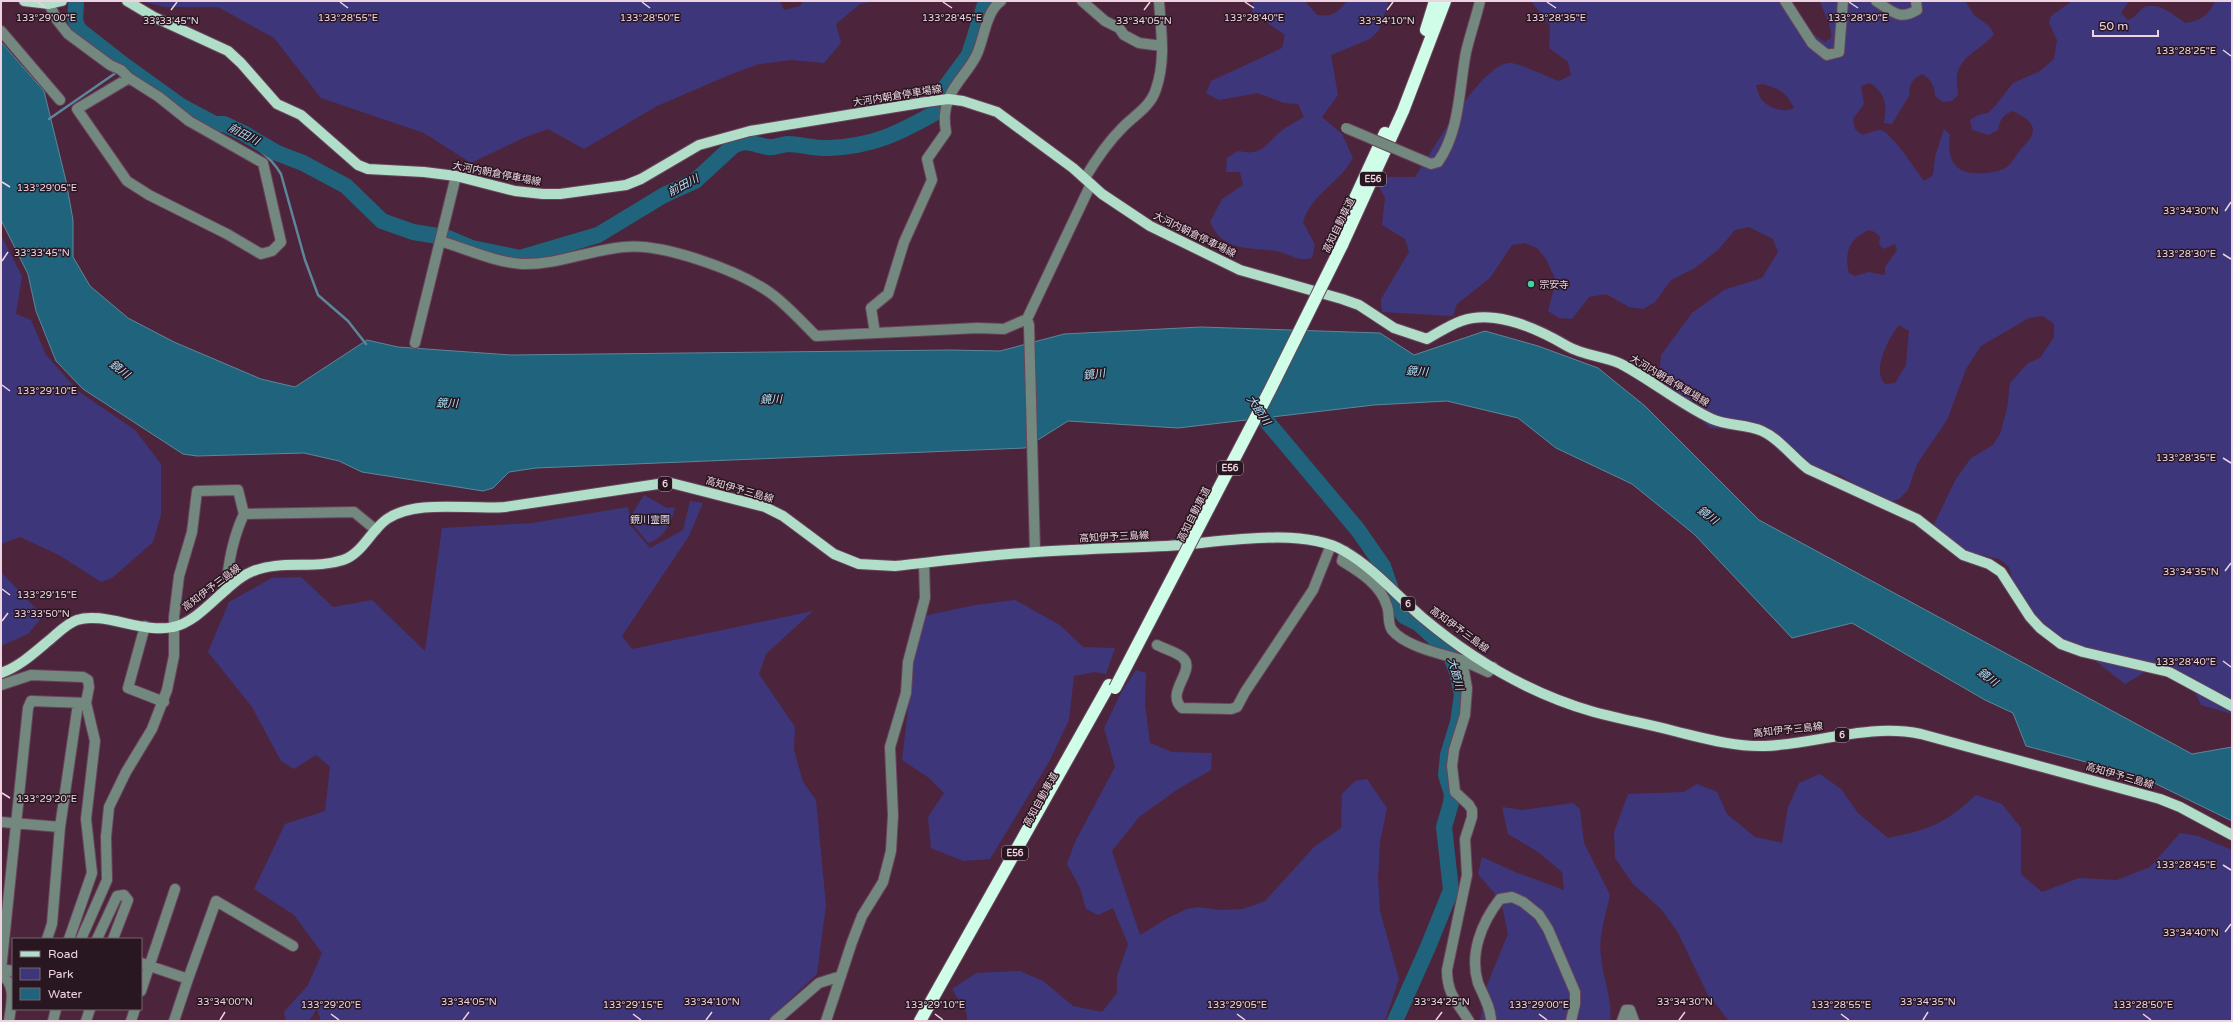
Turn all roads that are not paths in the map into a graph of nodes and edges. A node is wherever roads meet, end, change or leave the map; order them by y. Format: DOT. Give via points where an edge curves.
graph roads {
  1 [pos="24,1"];
  2 [pos="62,1"];
  3 [pos="127,1"];
  4 [pos="1001,1"];
  5 [pos="1082,1"];
  6 [pos="1160,1"];
  7 [pos="1435,1"];
  8 [pos="1445,1"];
  9 [pos="1480,1"];
  10 [pos="1786,1"];
  11 [pos="1843,1"];
  12 [pos="1876,1"];
  13 [pos="1916,1"];
  14 [pos="49,4"];
  15 [pos="1,31"];
  16 [pos="1162,46"];
  17 [pos="129,78"];
  18 [pos="948,99"];
  19 [pos="60,100"];
  20 [pos="1346,128"];
  21 [pos="456,176"];
  22 [pos="1088,181"];
  23 [pos="440,241"];
  24 [pos="1338,243"];
  25 [pos="1028,322"];
  26 [pos="875,333"];
  27 [pos="415,343"];
  28 [pos="244,514"];
  29 [pos="376,530"];
  30 [pos="1330,545"];
  31 [pos="1035,552"];
  32 [pos="1346,552"];
  33 [pos="924,563"];
  34 [pos="226,590"];
  35 [pos="145,626"];
  36 [pos="173,627"];
  37 [pos="1157,645"];
  38 [pos="1461,660"];
  39 [pos="1493,667"];
  40 [pos="1,673"];
  41 [pos="1,685"];
  42 [pos="1112,686"];
  43 [pos="164,702"];
  44 [pos="82,703"];
  45 [pos="2232,706"];
  46 [pos="1,822"];
  47 [pos="17,824"];
  48 [pos="60,827"];
  49 [pos="2232,835"];
  50 [pos="175,889"];
  51 [pos="47,938"];
  52 [pos="69,938"];
  53 [pos="81,938"];
  54 [pos="97,938"];
  55 [pos="113,938"];
  56 [pos="293,946"];
  57 [pos="145,964"];
  58 [pos="1,970"];
  59 [pos="12,971"];
  60 [pos="1,975"];
  61 [pos="841,976"];
  62 [pos="188,979"];
  63 [pos="142,984"];
  64 [pos="56,1010"];
  65 [pos="90,1010"];
  66 [pos="135,1010"];
  67 [pos="9,1021"];
  68 [pos="54,1021"];
  69 [pos="86,1021"];
  70 [pos="131,1021"];
  71 [pos="174,1021"];
  72 [pos="775,1021"];
  73 [pos="826,1021"];
  74 [pos="920,1021"];
  75 [pos="927,1021"];
  76 [pos="1469,1021"];
  77 [pos="1491,1021"];
  78 [pos="1571,1021"];
  79 [pos="1622,1021"];
  80 [pos="1634,1021"];
  1 -- 14 [label="main road"];
  2 -- 14 [label="main road"];
  3 -- 21 [label="main road, 大河内朝倉停車場線" via="154,17 228,50 277,104 301,115 358,165"];
  4 -- 18 [label="street" via="990,16 974,61 957,82"];
  5 -- 16 [label="street" via="1105,21 1119,28 1124,35 1139,43"];
  6 -- 16 [label="street"];
  7 -- 24 [label="highway, 高知自動車道 / E56" via="1396,108"];
  8 -- 24 [label="highway, 高知自動車道 / E56" via="1403,111"];
  9 -- 20 [label="street, bridge" via="1466,52 1458,105 1446,150 1438,162 1431,164"];
  10 -- 11 [label="street" via="1812,43 1827,55 1839,52"];
  12 -- 13 [label="street" via="1898,15 1907,16 1917,10"];
  14 -- 17 [label="street" via="68,34"];
  15 -- 19 [label="street"];
  16 -- 22 [label="street" via="1163,59 1156,90 1143,110 1122,128 1107,146"];
  17 -- 17 [label="street" via="189,122 263,163 281,242 272,251 261,254 127,181 77,109"];
  18 -- 21 [label="main road, 大河内朝倉停車場線" via="750,131 718,139 700,144 641,179 616,187 543,194 515,191"];
  18 -- 22 [label="main road, 大河内朝倉停車場線" via="983,105 997,112"];
  18 -- 26 [label="street" via="943,117 946,132 927,159 932,180 904,242 888,294 871,308"];
  21 -- 23 [label="street"];
  22 -- 25 [label="street"];
  22 -- 45 [label="main road, 大河内朝倉停車場線" via="1102,194 1150,226 1240,270 1360,305 1394,328 1428,339 1463,318 1495,318 1557,338 1580,353 1620,364 1682,404 1714,420 1762,431 1782,444 1808,469 1918,519 1963,555 1989,564 2001,572 2030,617 2062,644 2083,652 2169,672"];
  23 -- 26 [label="street" via="472,253 521,264 549,262 623,247 646,246 708,264 754,283 770,293 816,336"];
  23 -- 27 [label="street"];
  24 -- 42 [label="highway, 高知自動車道 / E56, bridge" via="1245,439"];
  25 -- 26 [label="street" via="1004,330 977,328"];
  25 -- 31 [label="street"];
  28 -- 29 [label="street" via="354,512"];
  28 -- 34 [label="street" via="237,528"];
  28 -- 36 [label="street" via="238,490 197,491 192,532 179,576"];
  29 -- 33 [label="main road, 高知伊予三島線 / 6" via="394,515 410,508 505,507 671,483 765,507 782,516 834,554 859,564 895,566"];
  29 -- 34 [label="main road, 高知伊予三島線 / 6" via="346,560 263,568 250,573"];
  30 -- 31 [label="main road, 高知伊予三島線 / 6" via="1290,537"];
  30 -- 32 [label="main road, 高知伊予三島線 / 6"];
  30 -- 37 [label="street" via="1313,590 1237,707 1182,708 1177,704 1175,697 1186,669 1186,662"];
  31 -- 33 [label="main road, 高知伊予三島線 / 6"];
  32 -- 38 [label="street" via="1342,561 1370,581 1384,598 1388,606 1391,628 1404,638"];
  32 -- 39 [label="main road, 高知伊予三島線 / 6" via="1425,620"];
  33 -- 61 [label="street" via="925,598 908,662 906,693 890,747 893,815 891,851 883,882 862,916"];
  34 -- 36 [label="main road, 高知伊予三島線 / 6" via="194,615"];
  35 -- 36 [label="main road"];
  35 -- 40 [label="main road" via="92,618 76,620 25,661"];
  35 -- 43 [label="street" via="128,688"];
  36 -- 43 [label="street" via="174,656"];
  38 -- 39 [label="street" via="1488,672"];
  38 -- 76 [label="street" via="1466,675 1466,703 1454,750 1453,774 1455,792 1469,805 1472,817 1465,839 1467,875 1447,970 1447,985"];
  39 -- 49 [label="main road, 高知伊予三島線 / 6" via="1534,690 1571,705 1737,745 1768,746 1878,730 1934,736 2160,799"];
  41 -- 44 [label="street" via="31,675 82,677 88,680 89,687"];
  42 -- 74 [label="highway, E56"];
  42 -- 75 [label="highway, 高知自動車道 / E56" via="1036,832"];
  43 -- 53 [label="street" via="109,808 106,837 107,880"];
  44 -- 47 [label="street" via="31,701 28,708"];
  44 -- 48 [label="street"];
  44 -- 52 [label="street" via="95,742 86,819 92,873"];
  46 -- 47 [label="street"];
  47 -- 48 [label="street"];
  47 -- 58 [label="street"];
  48 -- 51 [label="street" via="52,924"];
  50 -- 57 [label="street"];
  54 -- 55 [label="street" via="117,896 124,896 128,900"];
  56 -- 62 [label="street" via="216,901"];
  57 -- 62 [label="street"];
  57 -- 63 [label="street"];
  58 -- 59 [label="street"];
  60 -- 67 [label="street" via="8,979 11,985"];
  61 -- 72 [label="street" via="819,983"];
  61 -- 73 [label="street"];
  62 -- 71 [label="street"];
  64 -- 68 [label="street"];
  65 -- 69 [label="street"];
  66 -- 70 [label="street"];
  77 -- 78 [label="street" via="1478,981 1475,957 1489,913 1500,899 1512,897 1539,915 1548,929 1575,992"];
  79 -- 80 [label="street" via="1626,1010 1630,1010"];
}
